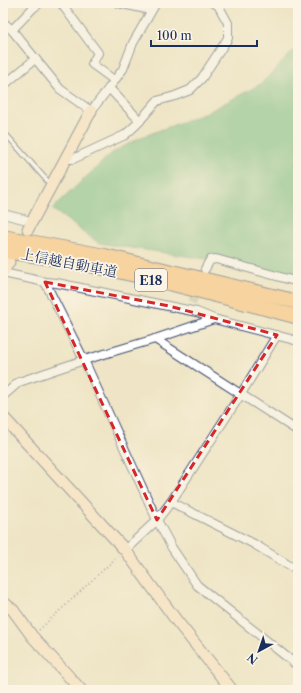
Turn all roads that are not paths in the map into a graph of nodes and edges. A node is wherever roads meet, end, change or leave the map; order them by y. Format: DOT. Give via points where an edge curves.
graph roads {
  1 [pos="40,3"];
  2 [pos="61,3"];
  3 [pos="118,3"];
  4 [pos="213,3"];
  5 [pos="153,7"];
  6 [pos="3,22"];
  7 [pos="12,30"];
  8 [pos="34,59"];
  9 [pos="114,80"];
  10 [pos="3,86"];
  11 [pos="109,88"];
  12 [pos="91,111"];
  13 [pos="140,121"];
  14 [pos="3,131"];
  15 [pos="65,159"];
  16 [pos="51,185"];
  17 [pos="3,214"];
  18 [pos="30,225"];
  19 [pos="3,237"];
  20 [pos="6,257"];
  21 [pos="205,269"];
  22 [pos="3,273"];
  23 [pos="45,282"];
  24 [pos="298,282"];
  25 [pos="298,302"];
  26 [pos="298,317"];
  27 [pos="214,319"];
  28 [pos="277,335"];
  29 [pos="155,339"];
  30 [pos="298,341"];
  31 [pos="84,360"];
  32 [pos="241,394"];
  33 [pos="3,396"];
  34 [pos="3,417"];
  35 [pos="298,431"];
  36 [pos="171,502"];
  37 [pos="157,520"];
  38 [pos="125,550"];
  39 [pos="298,572"];
  40 [pos="3,602"];
  41 [pos="298,666"];
  42 [pos="81,690"];
  43 [pos="232,690"];
  1 -- 7 [label="street"];
  2 -- 9 [label="street" via="98,53 92,64"];
  3 -- 5 [label="street"];
  4 -- 13 [label="street" via="218,5 228,23 228,38 202,78 190,90 157,101"];
  5 -- 9 [label="street"];
  6 -- 7 [label="street"];
  7 -- 8 [label="street"];
  8 -- 10 [label="street"];
  8 -- 12 [label="street" via="60,89"];
  9 -- 11 [label="street"];
  11 -- 12 [label="street"];
  11 -- 13 [label="street"];
  12 -- 15 [label="street"];
  13 -- 15 [label="street" via="125,135 73,159"];
  14 -- 16 [label="lane"];
  15 -- 16 [label="street"];
  16 -- 18 [label="street"];
  17 -- 18 [label="street"];
  19 -- 25 [label="highway, 上信越自動車道 / E18" via="105,256"];
  20 -- 22 [label="street"];
  20 -- 26 [label="highway, 上信越自動車道 / E18" via="102,268"];
  21 -- 24 [label="street" via="210,260 216,259"];
  22 -- 23 [label="street"];
  23 -- 27 [label="street" via="191,307"];
  23 -- 31 [label="street"];
  27 -- 28 [label="street"];
  27 -- 29 [label="street"];
  28 -- 30 [label="street"];
  28 -- 32 [label="street"];
  29 -- 31 [label="street"];
  29 -- 32 [label="street"];
  31 -- 33 [label="street" via="19,382"];
  31 -- 37 [label="street"];
  32 -- 35 [label="street"];
  32 -- 36 [label="street"];
  34 -- 38 [label="street"];
  36 -- 37 [label="street"];
  36 -- 39 [label="street" via="254,544"];
  37 -- 38 [label="street"];
  37 -- 41 [label="street" via="197,585"];
  38 -- 43 [label="street"];
  40 -- 42 [label="street" via="13,610 32,636"];
}
